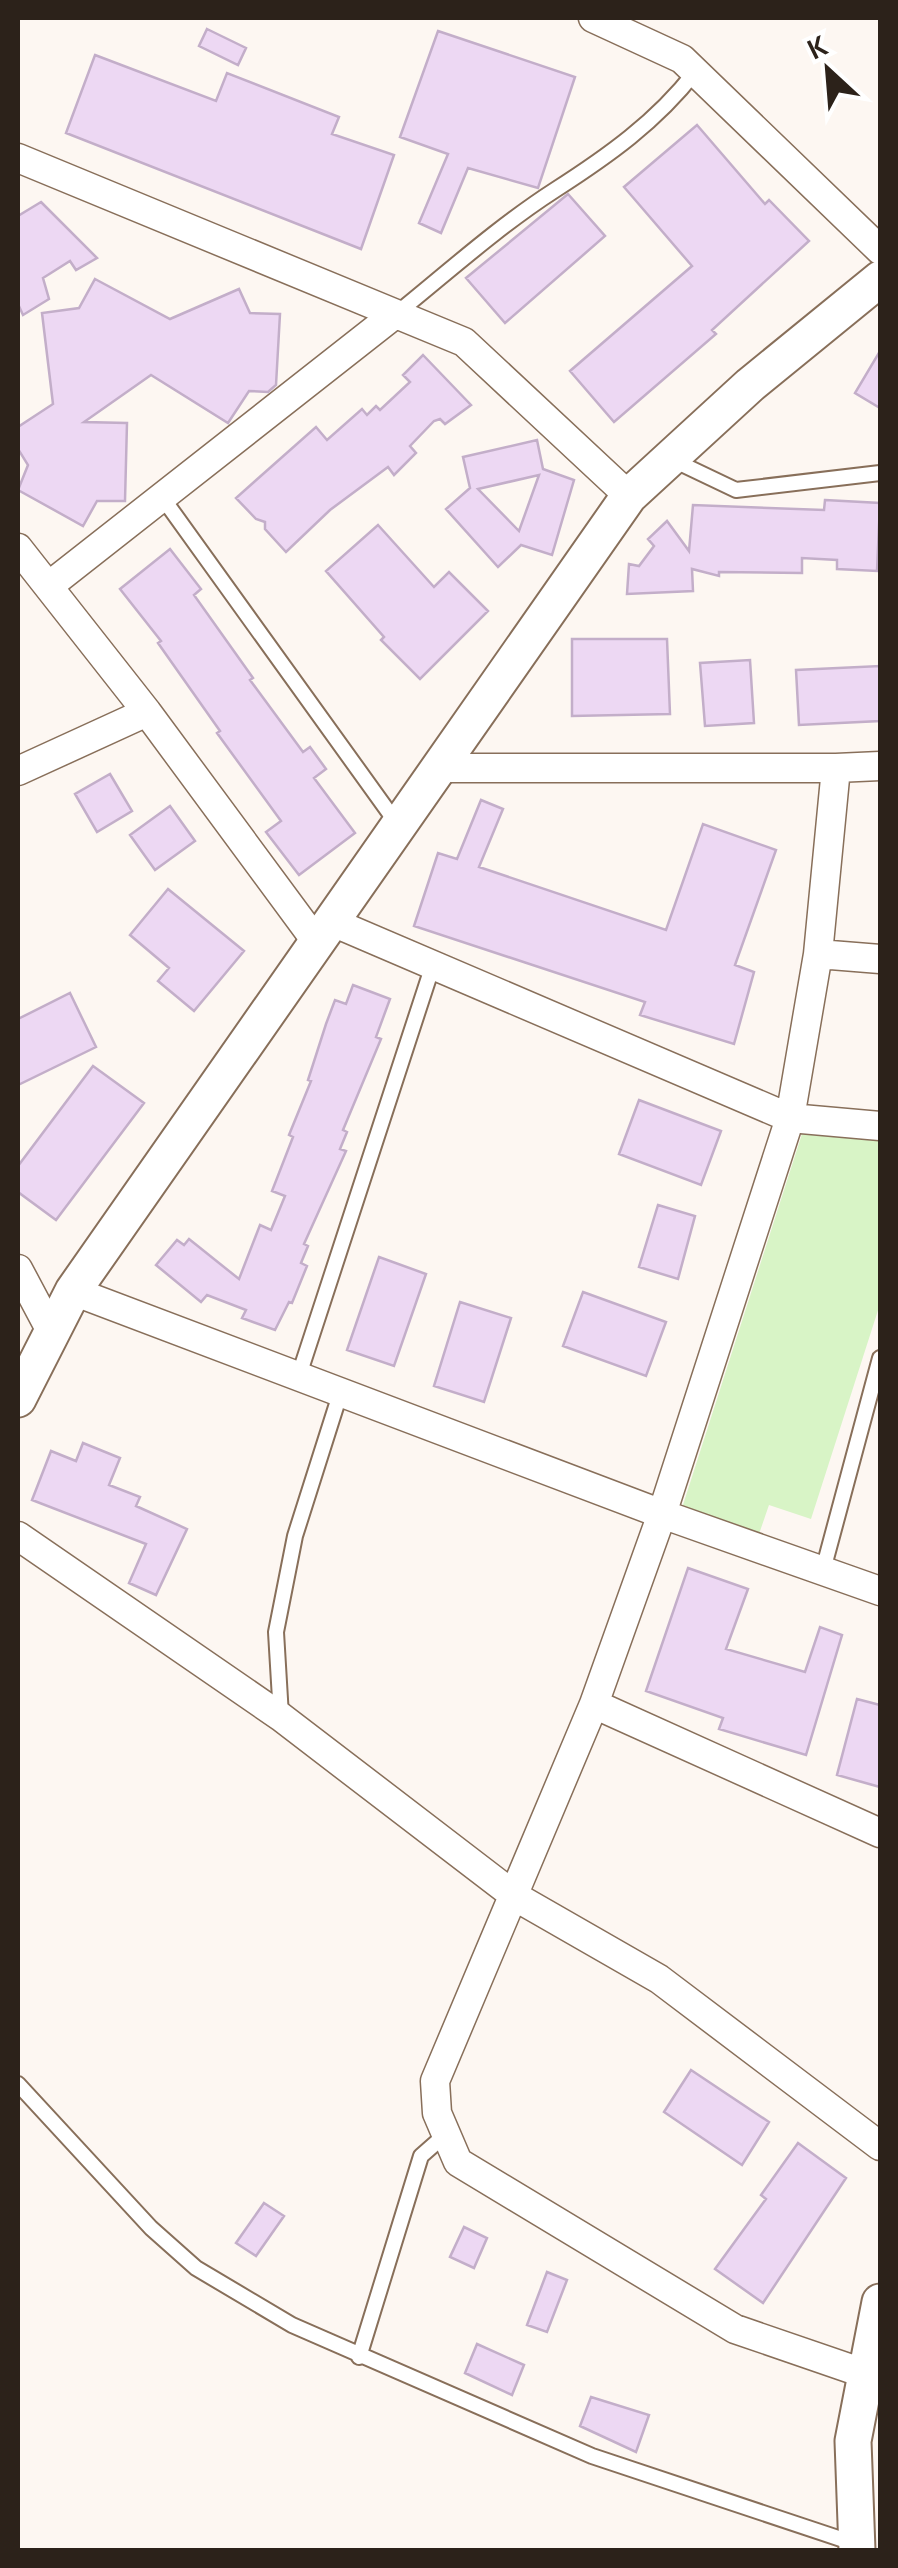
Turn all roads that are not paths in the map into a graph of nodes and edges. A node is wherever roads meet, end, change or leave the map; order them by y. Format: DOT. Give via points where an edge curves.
graph roads {
  1 [pos="594,18"];
  2 [pos="695,72"];
  3 [pos="18,158"];
  4 [pos="880,250"];
  5 [pos="880,279"];
  6 [pos="395,314"];
  7 [pos="670,458"];
  8 [pos="880,473"];
  9 [pos="629,496"];
  10 [pos="162,497"];
  11 [pos="18,548"];
  12 [pos="50,585"];
  13 [pos="147,712"];
  14 [pos="880,766"];
  15 [pos="438,768"];
  16 [pos="836,768"];
  17 [pos="18,771"];
  18 [pos="398,824"];
  19 [pos="323,932"];
  20 [pos="818,954"];
  21 [pos="880,959"];
  22 [pos="433,966"];
  23 [pos="790,1118"];
  24 [pos="880,1126"];
  25 [pos="18,1269"];
  26 [pos="73,1291"];
  27 [pos="52,1333"];
  28 [pos="880,1358"];
  29 [pos="299,1375"];
  30 [pos="341,1391"];
  31 [pos="18,1399"];
  32 [pos="662,1514"];
  33 [pos="18,1536"];
  34 [pos="823,1570"];
  35 [pos="880,1591"];
  36 [pos="594,1704"];
  37 [pos="282,1716"];
  38 [pos="880,1833"];
  39 [pos="516,1897"];
  40 [pos="18,2084"];
  41 [pos="446,2134"];
  42 [pos="880,2146"];
  43 [pos="880,2302"];
  44 [pos="358,2357"];
  45 [pos="866,2374"];
  46 [pos="857,2547"];
  1 -- 2 [label="street" via="682,59"];
  2 -- 4 [label="street"];
  2 -- 6 [label="lane" via="667,108 598,164"];
  3 -- 6 [label="street"];
  5 -- 7 [label="street"];
  6 -- 9 [label="street" via="464,342"];
  6 -- 10 [label="street"];
  7 -- 8 [label="lane" via="736,490"];
  7 -- 9 [label="street"];
  9 -- 15 [label="street"];
  10 -- 12 [label="street"];
  10 -- 18 [label="lane"];
  11 -- 12 [label="street"];
  12 -- 13 [label="street"];
  13 -- 17 [label="street"];
  13 -- 19 [label="street"];
  14 -- 16 [label="street"];
  15 -- 16 [label="street"];
  15 -- 18 [label="street"];
  16 -- 20 [label="street"];
  18 -- 19 [label="street"];
  19 -- 22 [label="street"];
  19 -- 26 [label="street"];
  20 -- 21 [label="street"];
  20 -- 23 [label="street"];
  22 -- 23 [label="street"];
  22 -- 29 [label="lane"];
  23 -- 24 [label="street"];
  23 -- 32 [label="street"];
  25 -- 27 [label="street"];
  26 -- 27 [label="street"];
  26 -- 29 [label="street"];
  27 -- 31 [label="street"];
  28 -- 34 [label="lane"];
  29 -- 30 [label="street"];
  30 -- 32 [label="street"];
  30 -- 37 [label="lane" via="295,1536 276,1632"];
  32 -- 34 [label="street"];
  32 -- 36 [label="street"];
  33 -- 37 [label="street"];
  34 -- 35 [label="street"];
  36 -- 38 [label="street"];
  36 -- 39 [label="street"];
  37 -- 39 [label="street"];
  39 -- 41 [label="street" via="436,2081"];
  39 -- 42 [label="street" via="659,1979"];
  40 -- 44 [label="lane" via="196,2268"];
  41 -- 44 [label="lane" via="421,2156"];
  41 -- 45 [label="street" via="458,2162 594,2240 666,2292 735,2330"];
  43 -- 45 [label="street"];
  44 -- 46 [label="lane" via="592,2456"];
  45 -- 46 [label="street" via="852,2441"];
}
